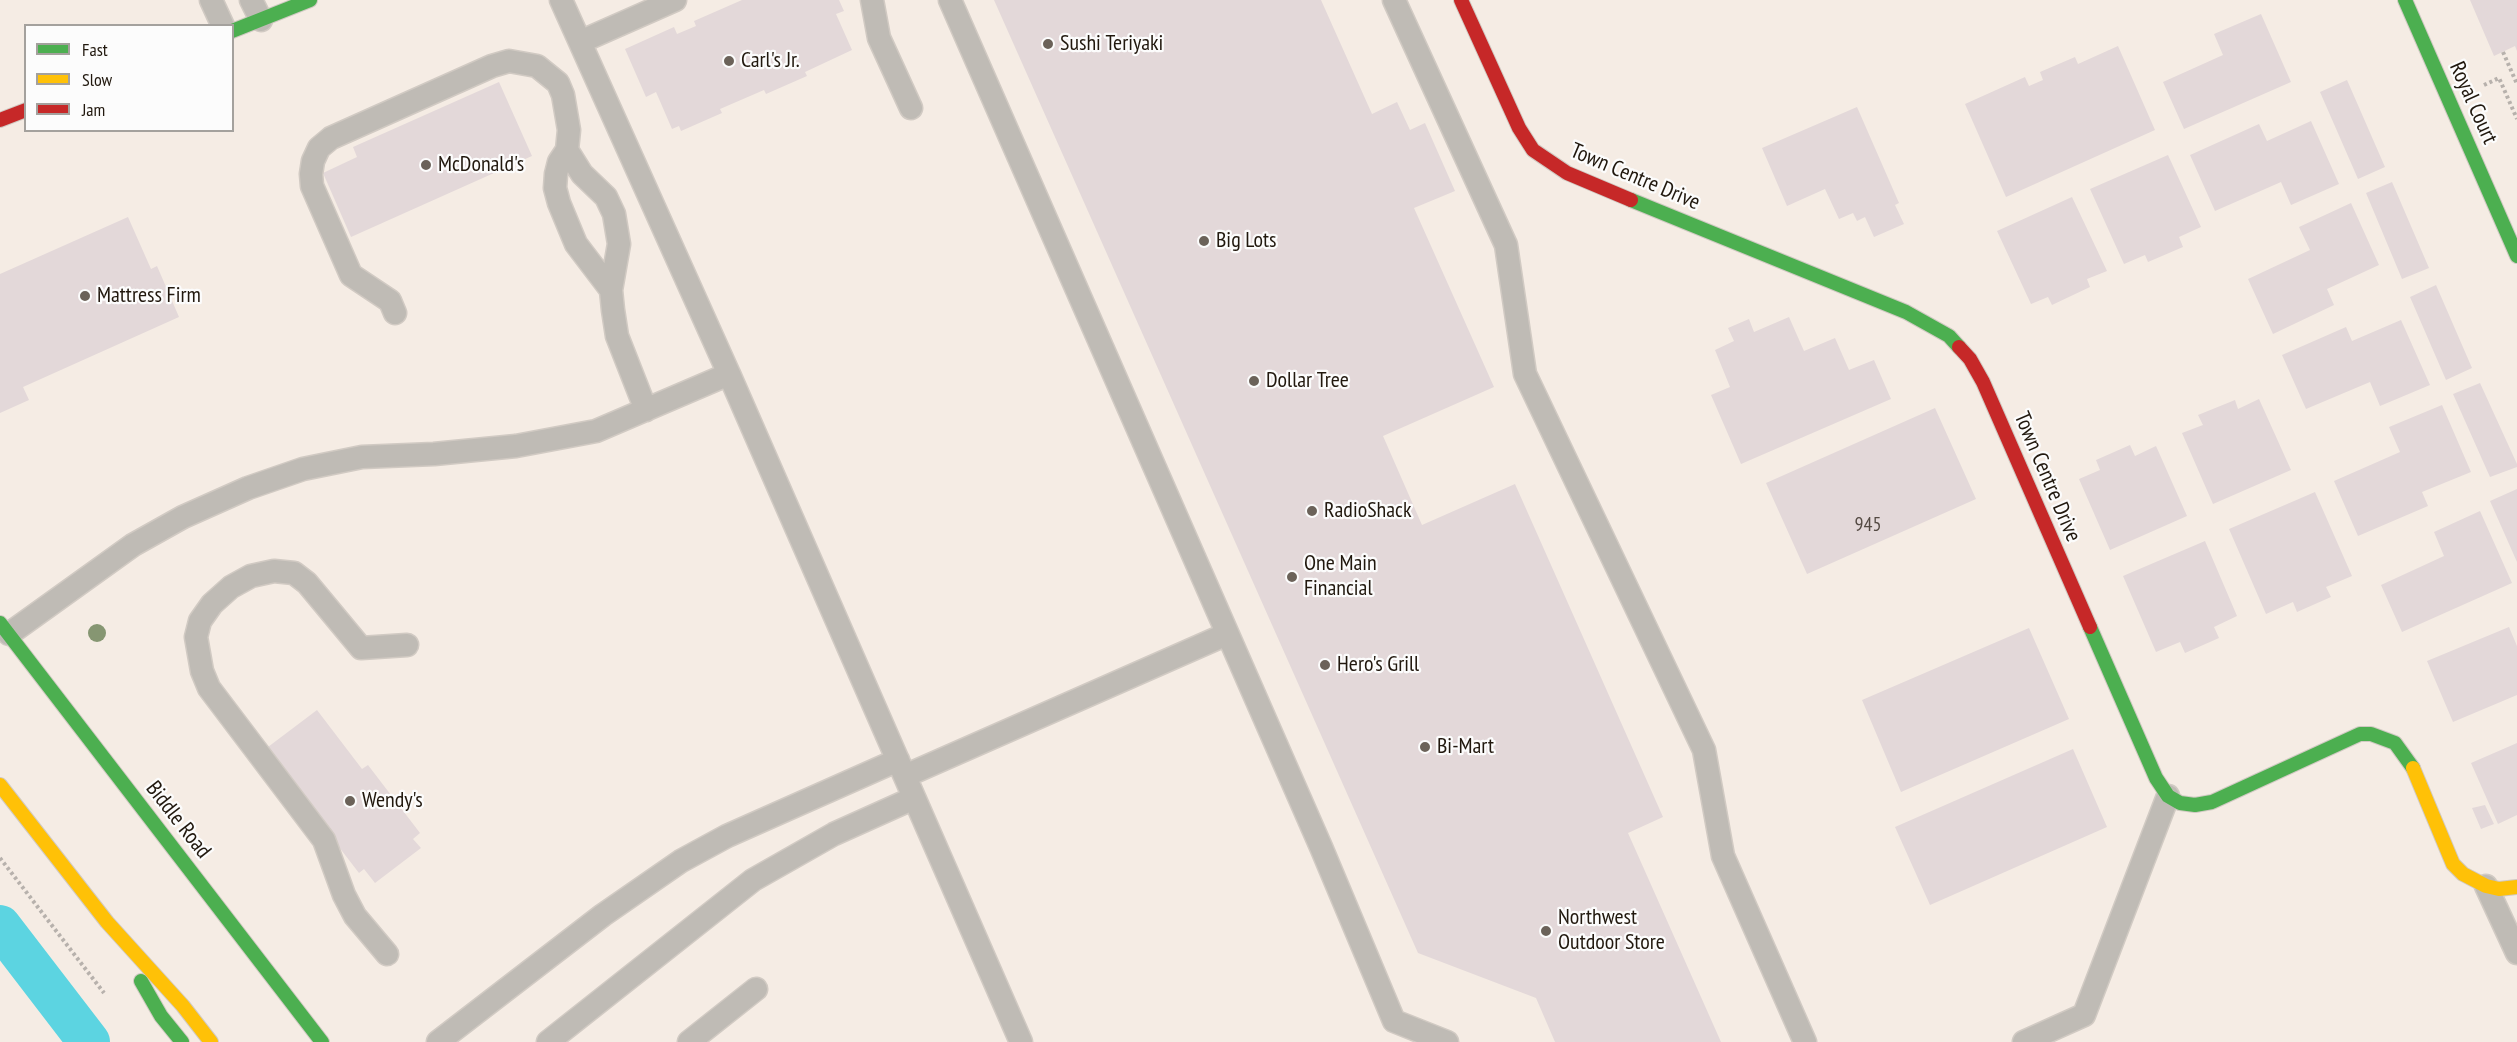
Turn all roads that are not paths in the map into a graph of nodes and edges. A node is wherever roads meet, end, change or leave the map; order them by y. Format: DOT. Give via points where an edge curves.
graph roads {
  1 [pos="211,0"];
  2 [pos="310,0"];
  3 [pos="561,0"];
  4 [pos="675,0"];
  5 [pos="872,0"];
  6 [pos="950,0"];
  7 [pos="1394,0"];
  8 [pos="1461,0"];
  9 [pos="2404,0"];
  10 [pos="256,10"];
  11 [pos="222,24"];
  12 [pos="234,30"];
  13 [pos="580,42"];
  14 [pos="911,108"];
  15 [pos="24,111"];
  16 [pos="0,120"];
  17 [pos="567,150"];
  18 [pos="2517,256"];
  19 [pos="612,290"];
  20 [pos="395,313"];
  21 [pos="729,374"];
  22 [pos="646,410"];
  23 [pos="4,629"];
  24 [pos="1227,634"];
  25 [pos="407,645"];
  26 [pos="901,768"];
  27 [pos="0,785"];
  28 [pos="2168,796"];
  29 [pos="914,798"];
  30 [pos="2487,886"];
  31 [pos="2517,887"];
  32 [pos="107,922"];
  33 [pos="2517,953"];
  34 [pos="387,954"];
  35 [pos="756,989"];
  36 [pos="1394,1021"];
  37 [pos="2069,1033"];
  38 [pos="182,1042"];
  39 [pos="211,1042"];
  40 [pos="322,1042"];
  41 [pos="438,1042"];
  42 [pos="548,1042"];
  43 [pos="689,1042"];
  44 [pos="1021,1042"];
  45 [pos="1403,1042"];
  46 [pos="1447,1042"];
  47 [pos="1804,1042"];
  48 [pos="2024,1042"];
  1 -- 11 [label="lane"];
  2 -- 10 [label="street"];
  3 -- 13 [label="lane"];
  4 -- 13 [label="lane"];
  5 -- 14 [label="lane" via="879,38"];
  6 -- 24 [label="lane"];
  7 -- 47 [label="lane" via="1506,245 1525,374 1704,750 1723,856"];
  8 -- 28 [label="street, Town Centre Drive" via="1519,128 1533,150 1548,162 1608,191 1906,312 1949,336 1970,359 2156,778"];
  9 -- 18 [label="street, Royal Court"];
  10 -- 12 [label="street"];
  13 -- 21 [label="lane"];
  15 -- 16 [label="street"];
  17 -- 19 [label="lane" via="582,174 606,197 614,214 619,244"];
  17 -- 19 [label="lane" via="556,174 559,203 576,244"];
  17 -- 20 [label="lane" via="567,112 558,83 537,66 509,61 325,143 313,161 311,174 316,197 351,275 390,301"];
  19 -- 22 [label="lane" via="617,336"];
  21 -- 22 [label="lane"];
  21 -- 26 [label="lane"];
  22 -- 23 [label="lane" via="596,431 516,446 362,458 303,469 183,517"];
  23 -- 40 [label="street, Biddle Road"];
  24 -- 26 [label="lane"];
  24 -- 36 [label="lane"];
  25 -- 34 [label="lane" via="360,648 307,583 294,573 274,571 251,576 231,587 200,621 196,637 209,688 324,840 355,916"];
  26 -- 29 [label="lane"];
  26 -- 41 [label="lane" via="727,836 681,861 603,915"];
  27 -- 32 [label="street"];
  28 -- 30 [label="street" via="2187,804 2212,802 2360,734 2371,734 2395,743 2412,766 2453,864"];
  28 -- 37 [label="lane" via="2084,1015"];
  29 -- 42 [label="lane" via="834,834 753,880"];
  29 -- 44 [label="lane"];
  30 -- 31 [label="street"];
  30 -- 33 [label="lane"];
  32 -- 38 [label="street" via="161,1016"];
  32 -- 39 [label="street"];
  35 -- 43 [label="lane"];
  36 -- 45 [label="lane"];
  36 -- 46 [label="lane"];
  37 -- 48 [label="lane"];
}
